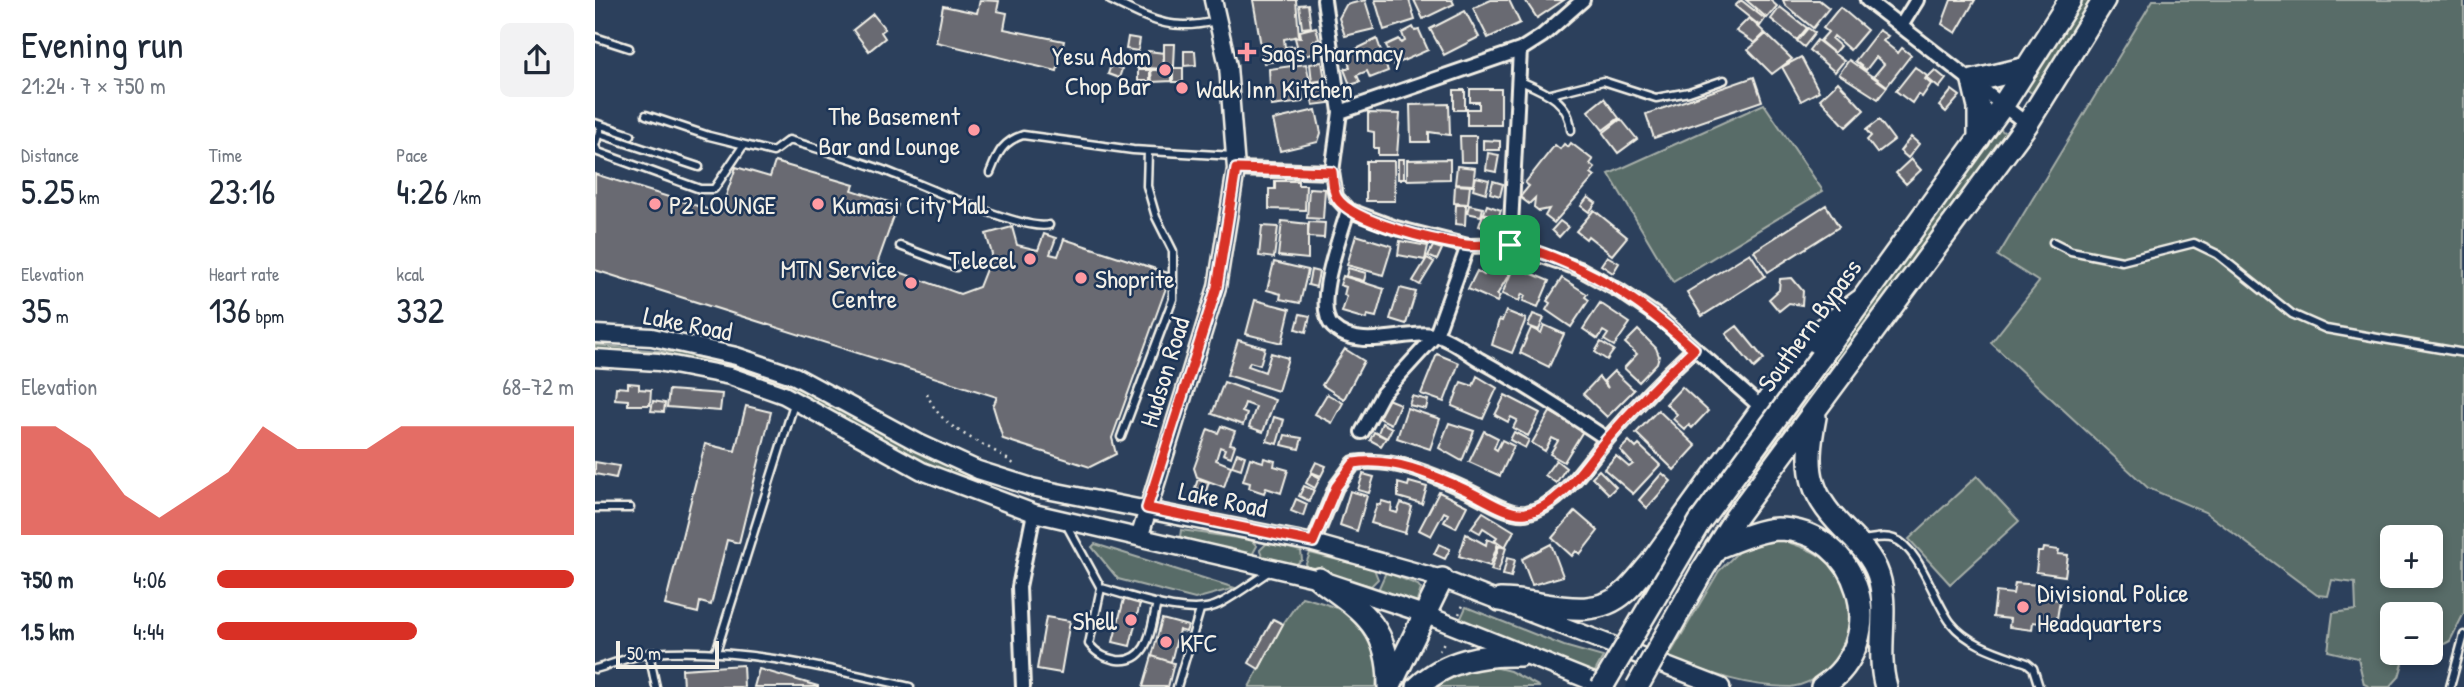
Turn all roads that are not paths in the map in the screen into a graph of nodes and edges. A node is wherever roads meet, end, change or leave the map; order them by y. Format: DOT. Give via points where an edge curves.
graph roads {
  1 [pos="1110,0"];
  2 [pos="1213,0"];
  3 [pos="1324,0"];
  4 [pos="1583,0"];
  5 [pos="1867,0"];
  6 [pos="1917,0"];
  7 [pos="2070,0"];
  8 [pos="2104,0"];
  9 [pos="1218,20"];
  10 [pos="1901,26"];
  11 [pos="595,37"];
  12 [pos="629,48"];
  13 [pos="1520,50"];
  14 [pos="2027,68"];
  15 [pos="1518,79"];
  16 [pos="1724,80"];
  17 [pos="1973,81"];
  18 [pos="1551,94"];
  19 [pos="2003,105"];
  20 [pos="1341,112"];
  21 [pos="646,114"];
  22 [pos="598,124"];
  23 [pos="2027,124"];
  24 [pos="1571,130"];
  25 [pos="599,134"];
  26 [pos="631,135"];
  27 [pos="1979,139"];
  28 [pos="743,146"];
  29 [pos="1148,151"];
  30 [pos="1236,163"];
  31 [pos="699,167"];
  32 [pos="1332,172"];
  33 [pos="990,173"];
  34 [pos="1349,210"];
  35 [pos="1049,225"];
  36 [pos="2053,242"];
  37 [pos="1510,245"];
  38 [pos="900,246"];
  39 [pos="1468,246"];
  40 [pos="956,267"];
  41 [pos="1860,301"];
  42 [pos="595,334"];
  43 [pos="1436,335"];
  44 [pos="1694,349"];
  45 [pos="2464,353"];
  46 [pos="595,358"];
  47 [pos="795,401"];
  48 [pos="1761,407"];
  49 [pos="1816,413"];
  50 [pos="1362,432"];
  51 [pos="1122,438"];
  52 [pos="1607,439"];
  53 [pos="595,508"];
  54 [pos="630,508"];
  55 [pos="1147,508"];
  56 [pos="1034,513"];
  57 [pos="1064,519"];
  58 [pos="1140,535"];
  59 [pos="1856,541"];
  60 [pos="1313,542"];
  61 [pos="1716,548"];
  62 [pos="1271,570"];
  63 [pos="1319,579"];
  64 [pos="1441,579"];
  65 [pos="1101,588"];
  66 [pos="1500,600"];
  67 [pos="1157,603"];
  68 [pos="1200,610"];
  69 [pos="1424,614"];
  70 [pos="2464,635"];
  71 [pos="716,652"];
  72 [pos="649,653"];
  73 [pos="1520,655"];
  74 [pos="595,669"];
  75 [pos="1881,681"];
  76 [pos="1389,686"];
  77 [pos="656,687"];
  78 [pos="910,687"];
  79 [pos="1023,687"];
  80 [pos="1177,687"];
  81 [pos="1418,687"];
  82 [pos="1604,687"];
  83 [pos="1637,687"];
  84 [pos="1721,687"];
  85 [pos="1822,687"];
  86 [pos="2039,687"];
  87 [pos="2451,687"];
  1 -- 9 [label="lane" via="1167,25 1188,28"];
  2 -- 9 [label="main road, Hudson Road"];
  3 -- 20 [label="street"];
  4 -- 13 [label="street"];
  5 -- 10 [label="street"];
  6 -- 10 [label="street"];
  7 -- 14 [label="highway, Southern Bypass"];
  8 -- 23 [label="highway"];
  9 -- 30 [label="main road, Hudson Road" via="1228,66"];
  10 -- 17 [label="street"];
  11 -- 12 [label="lane"];
  13 -- 15 [label="street"];
  13 -- 20 [label="street"];
  14 -- 17 [label="highway"];
  14 -- 19 [label="highway, Southern Bypass"];
  15 -- 18 [label="lane"];
  15 -- 37 [label="street"];
  16 -- 18 [label="lane" via="1656,98 1603,81"];
  17 -- 19 [label="street"];
  17 -- 27 [label="highway"];
  18 -- 24 [label="lane" via="1567,111"];
  19 -- 23 [label="street"];
  19 -- 27 [label="highway, Southern Bypass"];
  20 -- 32 [label="street"];
  21 -- 28 [label="lane"];
  22 -- 25 [label="lane"];
  22 -- 26 [label="lane"];
  23 -- 49 [label="highway"];
  25 -- 28 [label="lane" via="598,152 700,189 714,188"];
  25 -- 31 [label="lane"];
  27 -- 41 [label="highway, Southern Bypass"];
  28 -- 35 [label="lane" via="773,152 789,140 1014,219"];
  29 -- 30 [label="lane"];
  29 -- 33 [label="lane" via="1023,135 998,151"];
  29 -- 51 [label="lane" via="1147,186 1173,251 1173,299"];
  30 -- 32 [label="street"];
  30 -- 55 [label="main road, Hudson Road" via="1217,287"];
  32 -- 34 [label="street" via="1336,197"];
  34 -- 39 [label="street" via="1396,228"];
  34 -- 43 [label="street" via="1327,286 1324,310 1332,327 1370,340"];
  36 -- 45 [label="lane" via="2071,251 2122,261 2194,243 2217,254 2292,314 2326,329"];
  37 -- 39 [label="street"];
  37 -- 44 [label="street" via="1580,269 1621,291"];
  38 -- 40 [label="lane"];
  39 -- 43 [label="street"];
  41 -- 48 [label="highway" via="1816,334"];
  41 -- 82 [label="highway, Southern Bypass, bridge" via="1699,523"];
  42 -- 55 [label="main road, Lake Road" via="652,337 736,356 795,376 978,470 1032,487"];
  43 -- 50 [label="street" via="1383,393"];
  43 -- 52 [label="street" via="1530,388"];
  44 -- 48 [label="street"];
  44 -- 52 [label="street"];
  46 -- 47 [label="main road, Lake Road" via="658,362 730,376"];
  47 -- 56 [label="main road, Lake Road" via="922,471"];
  47 -- 71 [label="lane"];
  48 -- 66 [label="highway" via="1650,564 1624,593 1607,604 1582,610"];
  49 -- 59 [label="highway" via="1809,447 1810,479 1829,514"];
  49 -- 61 [label="highway"];
  52 -- 60 [label="street" via="1567,486 1545,505 1524,513 1443,479 1378,459 1354,463 1336,487"];
  53 -- 54 [label="lane"];
  55 -- 58 [label="main road, Hudson Road"];
  55 -- 60 [label="main road, Lake Road"];
  56 -- 57 [label="main road, Lake Road"];
  56 -- 79 [label="street" via="1019,587"];
  57 -- 58 [label="main road, Lake Road"];
  57 -- 65 [label="lane"];
  58 -- 62 [label="main road, Lake Road"];
  59 -- 75 [label="highway" via="1872,560 1880,580 1885,621"];
  59 -- 86 [label="lane" via="1897,540 1909,550 1951,624 1969,639 2027,663"];
  60 -- 64 [label="main road, Lake Road"];
  61 -- 83 [label="highway, bridge"];
  61 -- 85 [label="highway" via="1775,529 1796,531 1815,537 1846,564 1860,597 1861,633 1855,653"];
  62 -- 63 [label="main road, Lake Road"];
  62 -- 68 [label="lane" via="1218,605"];
  63 -- 69 [label="main road, Lake Road"];
  63 -- 76 [label="highway" via="1362,611 1378,630 1387,657"];
  64 -- 66 [label="main road, Lake Road"];
  64 -- 69 [label="highway"];
  65 -- 67 [label="lane"];
  65 -- 67 [label="lane" via="1089,644 1105,657 1128,660 1139,656"];
  66 -- 84 [label="main road, Lake Road"];
  67 -- 68 [label="lane"];
  68 -- 80 [label="lane"];
  69 -- 73 [label="main road, Lake Road"];
  69 -- 76 [label="highway"];
  70 -- 87 [label="lane"];
  71 -- 72 [label="lane"];
  71 -- 78 [label="lane" via="747,654"];
  72 -- 74 [label="lane"];
  72 -- 77 [label="lane"];
  73 -- 81 [label="highway" via="1480,657 1443,667"];
  73 -- 82 [label="main road, Lake Road"];
}
